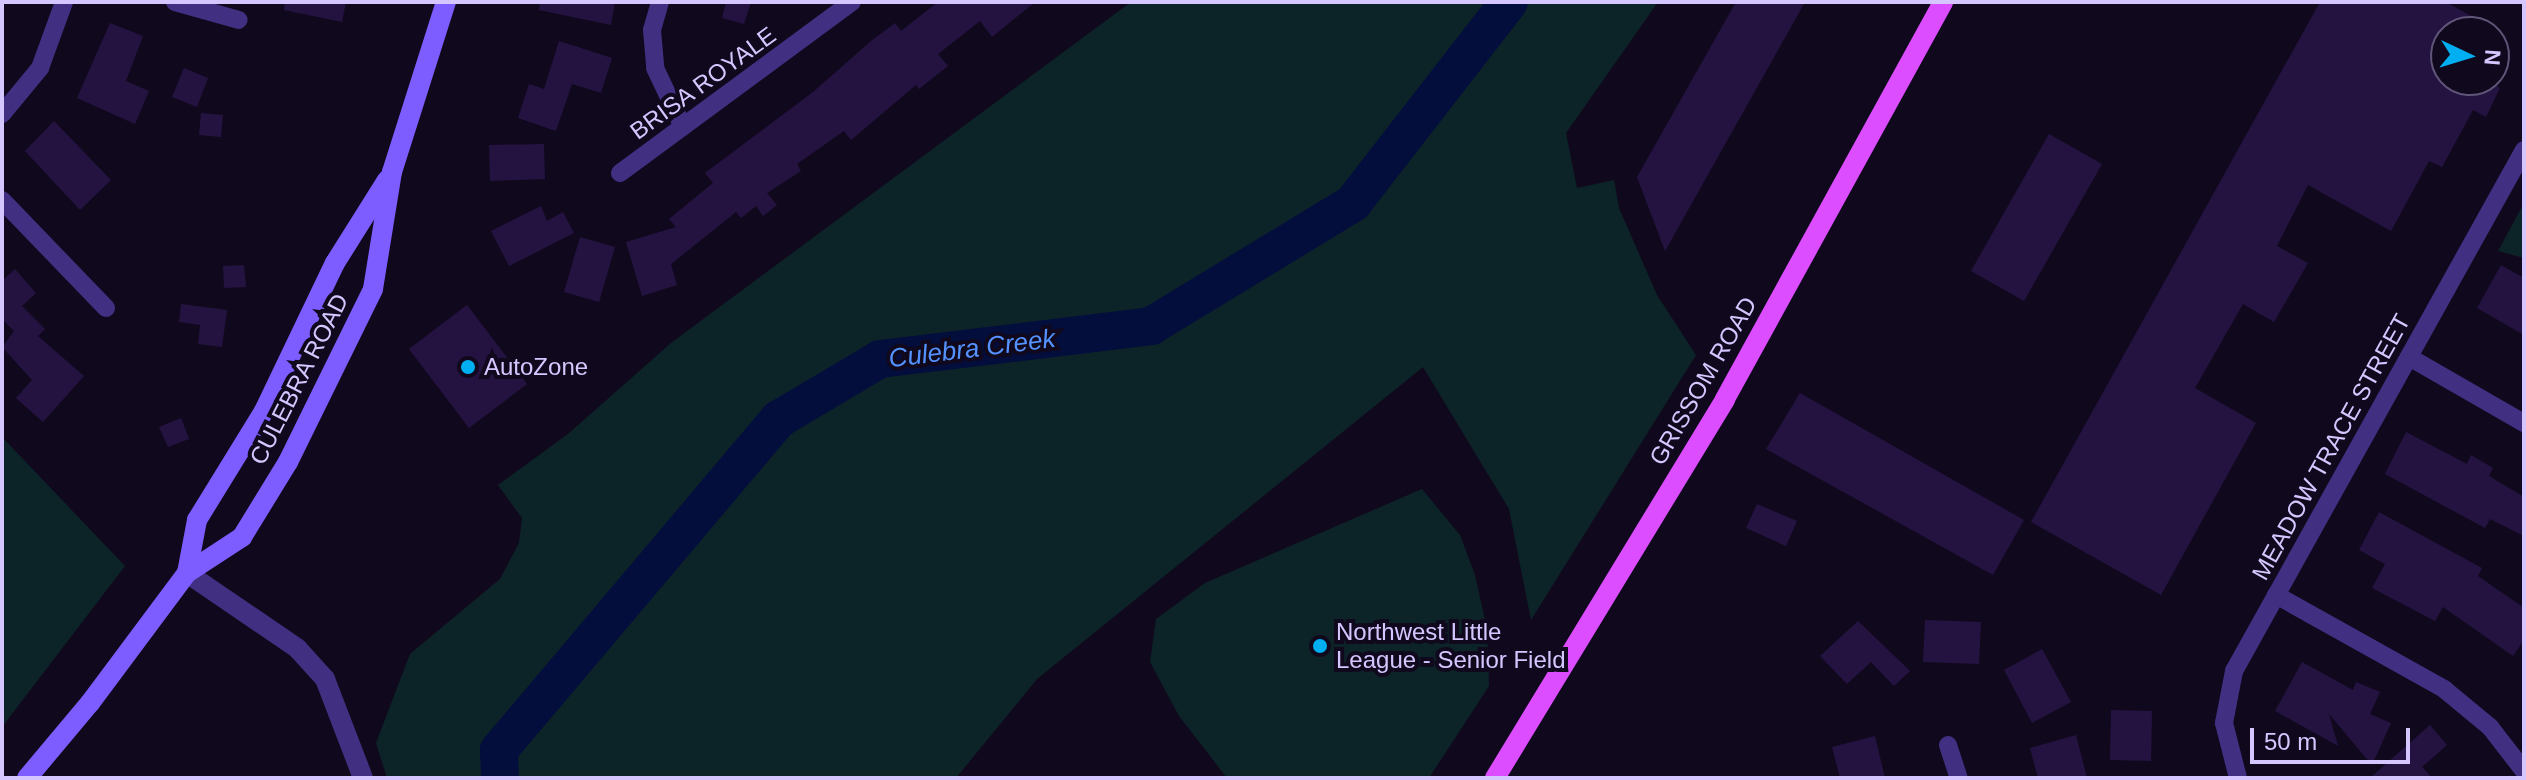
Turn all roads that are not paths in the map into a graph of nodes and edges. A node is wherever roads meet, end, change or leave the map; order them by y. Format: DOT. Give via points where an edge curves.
graph roads {
  1 [pos="64,2"];
  2 [pos="175,2"];
  3 [pos="446,2"];
  4 [pos="660,2"];
  5 [pos="852,2"];
  6 [pos="1943,2"];
  7 [pos="239,20"];
  8 [pos="2,114"];
  9 [pos="683,127"];
  10 [pos="2524,150"];
  11 [pos="392,172"];
  12 [pos="620,173"];
  13 [pos="2,200"];
  14 [pos="106,308"];
  15 [pos="2409,357"];
  16 [pos="2524,423"];
  17 [pos="187,573"];
  18 [pos="2276,595"];
  19 [pos="1948,745"];
  20 [pos="2524,771"];
  21 [pos="27,778"];
  22 [pos="363,778"];
  23 [pos="1495,778"];
  24 [pos="1959,778"];
  25 [pos="2238,778"];
  1 -- 8 [label="street" via="40,68"];
  2 -- 7 [label="street"];
  3 -- 11 [label="main road, CULEBRA ROAD"];
  4 -- 9 [label="street" via="652,30 655,68"];
  5 -- 9 [label="street, BRISA ROYALE"];
  6 -- 23 [label="main road, GRISSOM ROAD" via="1725,399"];
  9 -- 12 [label="street, BRISA ROYALE"];
  10 -- 15 [label="street, MEADOW TRACE STREET"];
  11 -- 17 [label="main road, CULEBRA ROAD" via="335,263 264,411 197,520"];
  11 -- 17 [label="main road, CULEBRA ROAD" via="373,289 348,346 242,537"];
  13 -- 14 [label="street"];
  15 -- 16 [label="street"];
  15 -- 18 [label="street, MEADOW TRACE STREET"];
  17 -- 21 [label="main road, CULEBRA ROAD"];
  17 -- 22 [label="street" via="297,648 325,679"];
  18 -- 20 [label="street" via="2444,689 2490,727"];
  18 -- 25 [label="street, MEADOW TRACE STREET" via="2227,691 2224,723"];
  19 -- 24 [label="street"];
}
